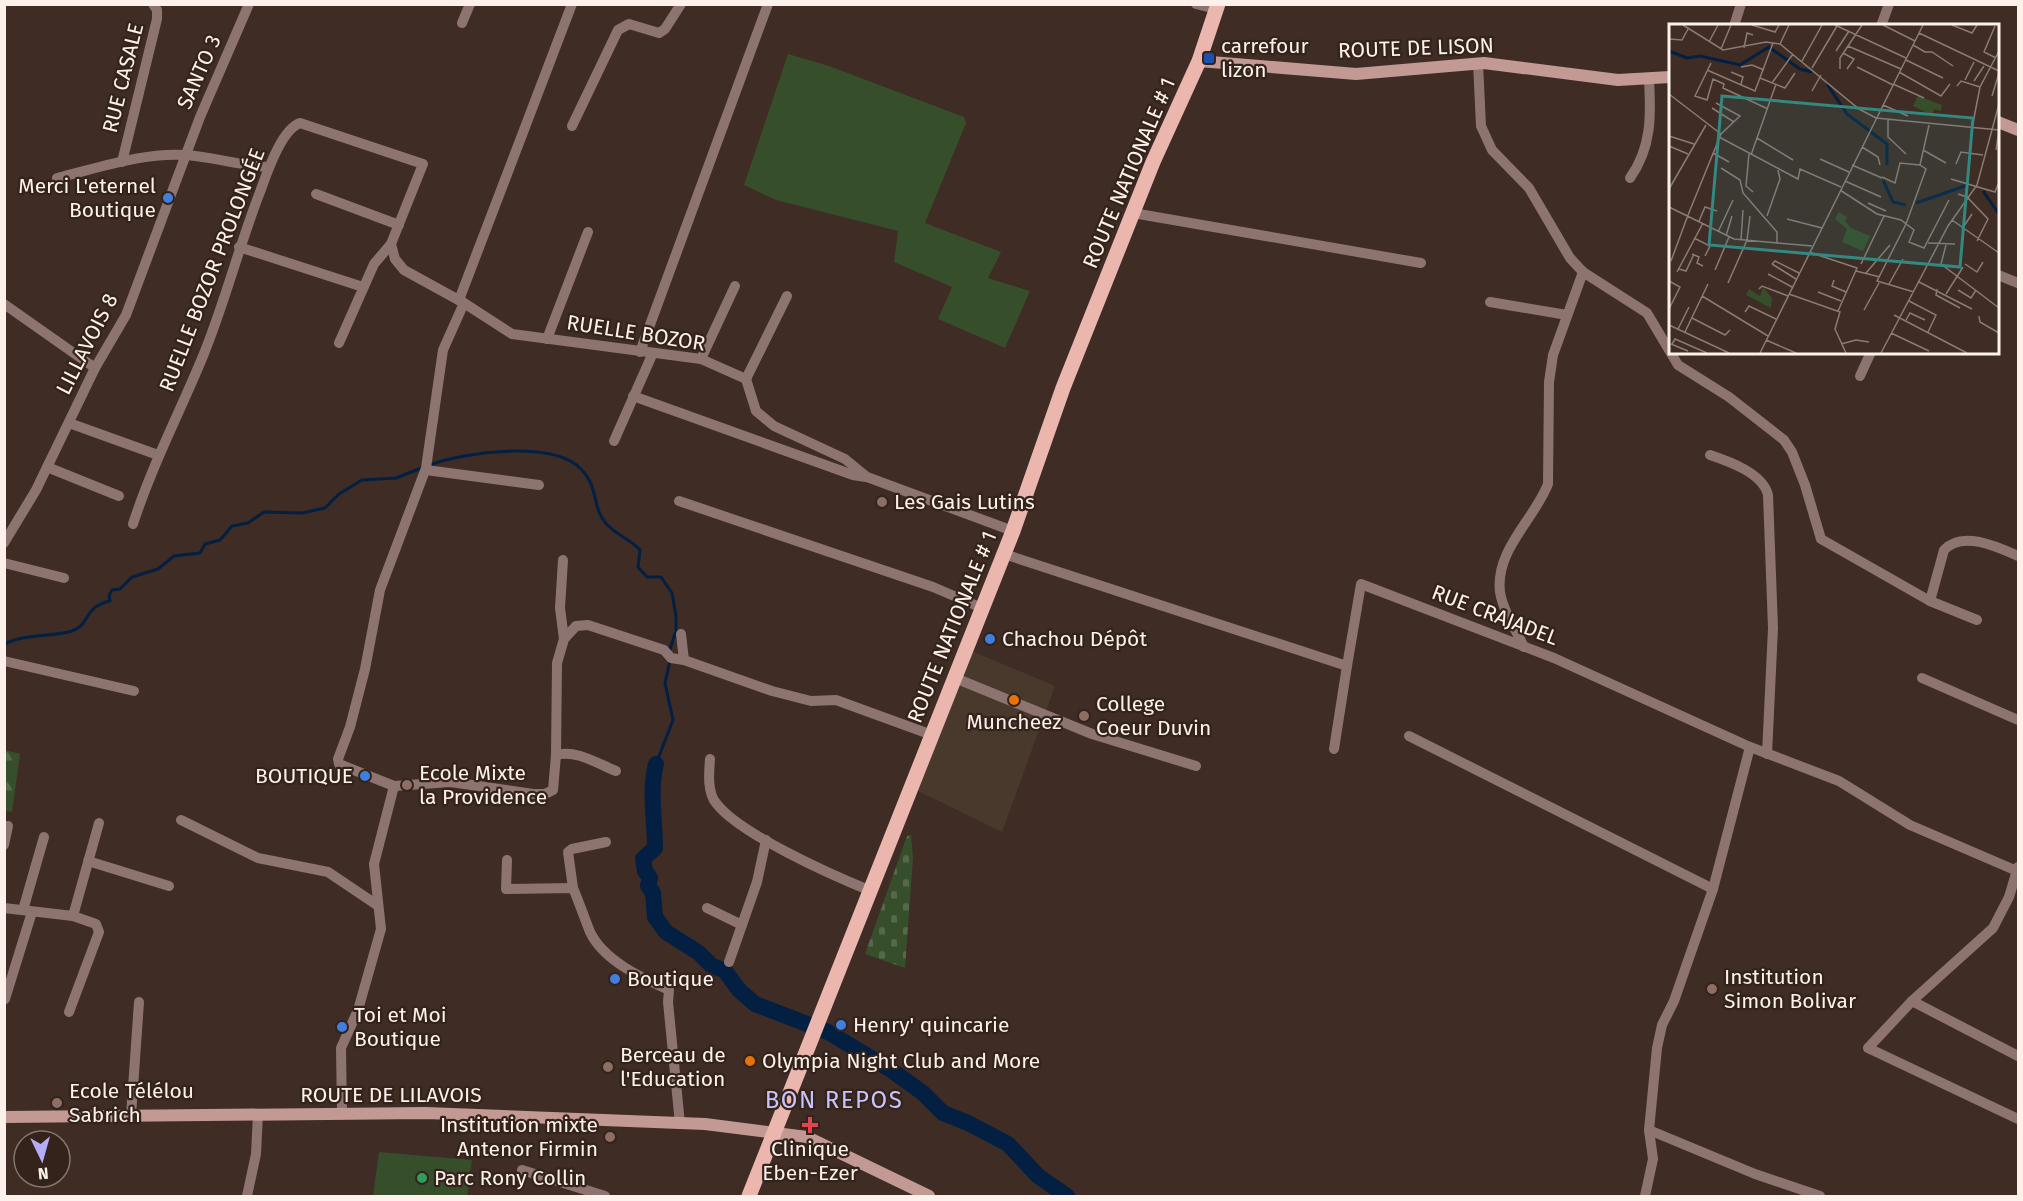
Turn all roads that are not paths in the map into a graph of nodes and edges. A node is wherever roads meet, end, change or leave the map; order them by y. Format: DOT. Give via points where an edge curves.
graph roads {
  1 [pos="153,4"];
  2 [pos="249,4"];
  3 [pos="470,4"];
  4 [pos="572,4"];
  5 [pos="681,4"];
  6 [pos="768,4"];
  7 [pos="1196,4"];
  8 [pos="1741,4"];
  9 [pos="1889,4"];
  10 [pos="1217,7"];
  11 [pos="462,23"];
  12 [pos="1735,24"];
  13 [pos="1882,24"];
  14 [pos="1199,61"];
  15 [pos="1478,63"];
  16 [pos="1669,77"];
  17 [pos="1649,79"];
  18 [pos="1999,122"];
  19 [pos="572,126"];
  20 [pos="2019,130"];
  21 [pos="186,155"];
  22 [pos="122,162"];
  23 [pos="269,167"];
  24 [pos="57,178"];
  25 [pos="1630,178"];
  26 [pos="316,194"];
  27 [pos="1133,213"];
  28 [pos="399,225"];
  29 [pos="588,232"];
  30 [pos="391,244"];
  31 [pos="239,247"];
  32 [pos="1421,263"];
  33 [pos="1583,272"];
  34 [pos="1999,275"];
  35 [pos="2019,283"];
  36 [pos="735,286"];
  37 [pos="363,287"];
  38 [pos="787,296"];
  39 [pos="461,302"];
  40 [pos="1490,303"];
  41 [pos="5,307"];
  42 [pos="1567,315"];
  43 [pos="548,339"];
  44 [pos="339,343"];
  45 [pos="1669,350"];
  46 [pos="640,352"];
  47 [pos="1671,354"];
  48 [pos="1870,354"];
  49 [pos="652,355"];
  50 [pos="701,359"];
  51 [pos="95,368"];
  52 [pos="1860,376"];
  53 [pos="746,379"];
  54 [pos="633,396"];
  55 [pos="69,423"];
  56 [pos="614,441"];
  57 [pos="158,455"];
  58 [pos="1710,455"];
  59 [pos="47,467"];
  60 [pos="426,469"];
  61 [pos="867,477"];
  62 [pos="539,484"];
  63 [pos="119,496"];
  64 [pos="679,501"];
  65 [pos="133,524"];
  66 [pos="1013,531"];
  67 [pos="4,543"];
  68 [pos="1004,554"];
  69 [pos="2019,556"];
  70 [pos="563,560"];
  71 [pos="4,563"];
  72 [pos="64,578"];
  73 [pos="1930,601"];
  74 [pos="982,608"];
  75 [pos="562,617"];
  76 [pos="1977,620"];
  77 [pos="576,626"];
  78 [pos="681,634"];
  79 [pos="564,639"];
  80 [pos="1524,647"];
  81 [pos="684,660"];
  82 [pos="4,661"];
  83 [pos="1347,666"];
  84 [pos="955,678"];
  85 [pos="1922,678"];
  86 [pos="134,691"];
  87 [pos="2019,720"];
  88 [pos="932,735"];
  89 [pos="1409,736"];
  90 [pos="1750,747"];
  91 [pos="1334,749"];
  92 [pos="1767,754"];
  93 [pos="556,755"];
  94 [pos="710,759"];
  95 [pos="1196,766"];
  96 [pos="616,771"];
  97 [pos="394,786"];
  98 [pos="181,820"];
  99 [pos="99,823"];
  100 [pos="8,826"];
  101 [pos="44,837"];
  102 [pos="766,840"];
  103 [pos="606,842"];
  104 [pos="4,845"];
  105 [pos="507,860"];
  106 [pos="88,861"];
  107 [pos="2018,869"];
  108 [pos="169,886"];
  109 [pos="573,888"];
  110 [pos="1713,889"];
  111 [pos="871,891"];
  112 [pos="2014,899"];
  113 [pos="377,905"];
  114 [pos="4,908"];
  115 [pos="707,908"];
  116 [pos="28,911"];
  117 [pos="72,916"];
  118 [pos="742,925"];
  119 [pos="729,962"];
  120 [pos="5,999"];
  121 [pos="1912,1001"];
  122 [pos="139,1002"];
  123 [pos="69,1012"];
  124 [pos="2019,1056"];
  125 [pos="342,1113"];
  126 [pos="258,1114"];
  127 [pos="131,1116"];
  128 [pos="4,1117"];
  129 [pos="2019,1119"];
  130 [pos="680,1124"];
  131 [pos="1649,1130"];
  132 [pos="776,1132"];
  133 [pos="522,1170"];
  134 [pos="247,1197"];
  135 [pos="605,1197"];
  136 [pos="749,1197"];
  137 [pos="929,1197"];
  138 [pos="1645,1197"];
  139 [pos="1820,1197"];
  1 -- 22 [label="street, RUE CASALE" via="157,19"];
  2 -- 21 [label="street, SANTO 3"];
  3 -- 11 [label="street"];
  4 -- 39 [label="street"];
  5 -- 19 [label="street" via="659,33 629,24 618,30"];
  6 -- 46 [label="street"];
  7 -- 10 [label="street"];
  8 -- 12 [label="street"];
  9 -- 13 [label="street"];
  10 -- 14 [label="main road, ROUTE NATIONALE # 1"];
  14 -- 15 [label="main road, ROUTE DE LISON" via="1356,74"];
  14 -- 27 [label="main road, ROUTE NATIONALE # 1"];
  15 -- 17 [label="main road, ROUTE DE LISON" via="1618,80"];
  15 -- 33 [label="street" via="1483,135 1492,150 1529,188 1570,258"];
  16 -- 17 [label="main road, ROUTE DE LISON"];
  17 -- 25 [label="street" via="1648,142 1640,165"];
  18 -- 20 [label="main road"];
  21 -- 22 [label="street"];
  21 -- 23 [label="street"];
  21 -- 51 [label="street, LILLAVOIS 8" via="149,248 139,285"];
  22 -- 24 [label="street"];
  23 -- 28 [label="street, RUELLE BOZOR PROLONGÉE" via="288,130 300,123 423,164"];
  23 -- 31 [label="street, RUELLE BOZOR PROLONGÉE"];
  26 -- 28 [label="street"];
  27 -- 32 [label="street"];
  27 -- 66 [label="main road, ROUTE NATIONALE # 1" via="1063,388"];
  28 -- 30 [label="street"];
  29 -- 43 [label="street"];
  30 -- 37 [label="street" via="374,264"];
  30 -- 39 [label="street, RUELLE BOZOR" via="395,259 404,270"];
  31 -- 37 [label="street"];
  31 -- 57 [label="street, RUELLE BOZOR PROLONGÉE" via="203,356"];
  33 -- 42 [label="street"];
  33 -- 45 [label="street" via="1647,313"];
  34 -- 35 [label="street"];
  36 -- 50 [label="street"];
  37 -- 44 [label="street"];
  38 -- 53 [label="street"];
  39 -- 43 [label="street, RUELLE BOZOR" via="512,334"];
  39 -- 60 [label="street" via="443,350"];
  40 -- 42 [label="street"];
  41 -- 51 [label="street"];
  42 -- 80 [label="street" via="1553,355 1549,382 1550,469 1542,498 1507,553 1500,572 1500,593"];
  43 -- 46 [label="street, RUELLE BOZOR"];
  46 -- 49 [label="street, RUELLE BOZOR"];
  47 -- 73 [label="street" via="1678,365 1729,397 1784,440 1802,477 1821,538"];
  48 -- 52 [label="street"];
  49 -- 50 [label="street, RUELLE BOZOR"];
  49 -- 54 [label="street"];
  50 -- 53 [label="street, RUELLE BOZOR"];
  51 -- 55 [label="street, LILLAVOIS 8"];
  53 -- 61 [label="street" via="756,411 763,418 845,459"];
  54 -- 56 [label="street"];
  54 -- 61 [label="street"];
  55 -- 57 [label="street"];
  55 -- 59 [label="street, LILLAVOIS 8"];
  57 -- 65 [label="street, RUELLE BOZOR PROLONGÉE"];
  58 -- 92 [label="street" via="1737,465 1764,486 1768,495 1773,628"];
  59 -- 63 [label="street"];
  59 -- 67 [label="street, LILLAVOIS 8"];
  60 -- 62 [label="street"];
  60 -- 97 [label="street" via="380,590 365,669 338,759 339,764"];
  61 -- 66 [label="street"];
  64 -- 74 [label="street" via="933,587"];
  66 -- 68 [label="main road, ROUTE NATIONALE # 1"];
  68 -- 74 [label="main road, ROUTE NATIONALE # 1"];
  68 -- 83 [label="street"];
  69 -- 73 [label="street" via="1992,545 1961,540 1950,543 1944,550"];
  70 -- 75 [label="street"];
  71 -- 72 [label="street"];
  73 -- 76 [label="street"];
  74 -- 84 [label="main road, ROUTE NATIONALE # 1"];
  75 -- 77 [label="street"];
  75 -- 79 [label="street"];
  77 -- 79 [label="street"];
  77 -- 81 [label="street" via="588,625"];
  78 -- 81 [label="street"];
  79 -- 93 [label="street" via="557,663"];
  80 -- 83 [label="street, RUE CRAJADEL" via="1360,584"];
  80 -- 90 [label="street, RUE CRAJADEL"];
  81 -- 88 [label="street" via="772,691 811,701 836,700"];
  82 -- 86 [label="street"];
  83 -- 91 [label="street"];
  84 -- 88 [label="main road, ROUTE NATIONALE # 1"];
  84 -- 95 [label="street" via="1092,734"];
  85 -- 87 [label="street"];
  88 -- 111 [label="main road, ROUTE NATIONALE # 1"];
  89 -- 110 [label="street"];
  90 -- 92 [label="street, RUE CRAJADEL"];
  90 -- 110 [label="street"];
  92 -- 107 [label="street, RUE CRAJADEL" via="1839,781 1910,825"];
  93 -- 96 [label="street" via="574,753"];
  93 -- 97 [label="street" via="553,790 545,795 451,782"];
  94 -- 102 [label="street" via="708,780 715,802"];
  97 -- 113 [label="street" via="374,864"];
  98 -- 113 [label="street" via="258,858 328,872"];
  99 -- 106 [label="street"];
  100 -- 104 [label="street"];
  101 -- 116 [label="street"];
  102 -- 111 [label="street"];
  102 -- 118 [label="street"];
  103 -- 109 [label="street" via="568,852"];
  105 -- 109 [label="street" via="506,889"];
  106 -- 108 [label="street"];
  106 -- 117 [label="street"];
  107 -- 112 [label="street"];
  109 -- 130 [label="street" via="591,934 608,954 639,977 669,990"];
  110 -- 131 [label="street" via="1662,1025"];
  111 -- 132 [label="main road, ROUTE NATIONALE # 1"];
  112 -- 121 [label="street" via="1993,928"];
  113 -- 125 [label="street" via="381,929 358,1010 341,1048"];
  114 -- 116 [label="street"];
  115 -- 118 [label="street"];
  116 -- 117 [label="street"];
  116 -- 120 [label="street"];
  117 -- 123 [label="street" via="96,924 99,932"];
  118 -- 119 [label="street"];
  121 -- 124 [label="street"];
  121 -- 129 [label="street" via="1868,1048"];
  122 -- 127 [label="street"];
  125 -- 126 [label="main road, ROUTE DE LILAVOIS"];
  125 -- 130 [label="main road, ROUTE DE LILAVOIS" via="513,1115"];
  126 -- 127 [label="main road, ROUTE DE LILAVOIS"];
  126 -- 134 [label="street" via="256,1154"];
  127 -- 128 [label="main road, ROUTE DE LILAVOIS"];
  130 -- 132 [label="main road, ROUTE DE LILAVOIS"];
  131 -- 138 [label="street" via="1654,1150"];
  131 -- 139 [label="street"];
  132 -- 136 [label="main road, ROUTE NATIONALE # 1"];
  132 -- 137 [label="main road, ROUTE DE LILAVOIS" via="807,1137"];
  133 -- 135 [label="street"];
}
